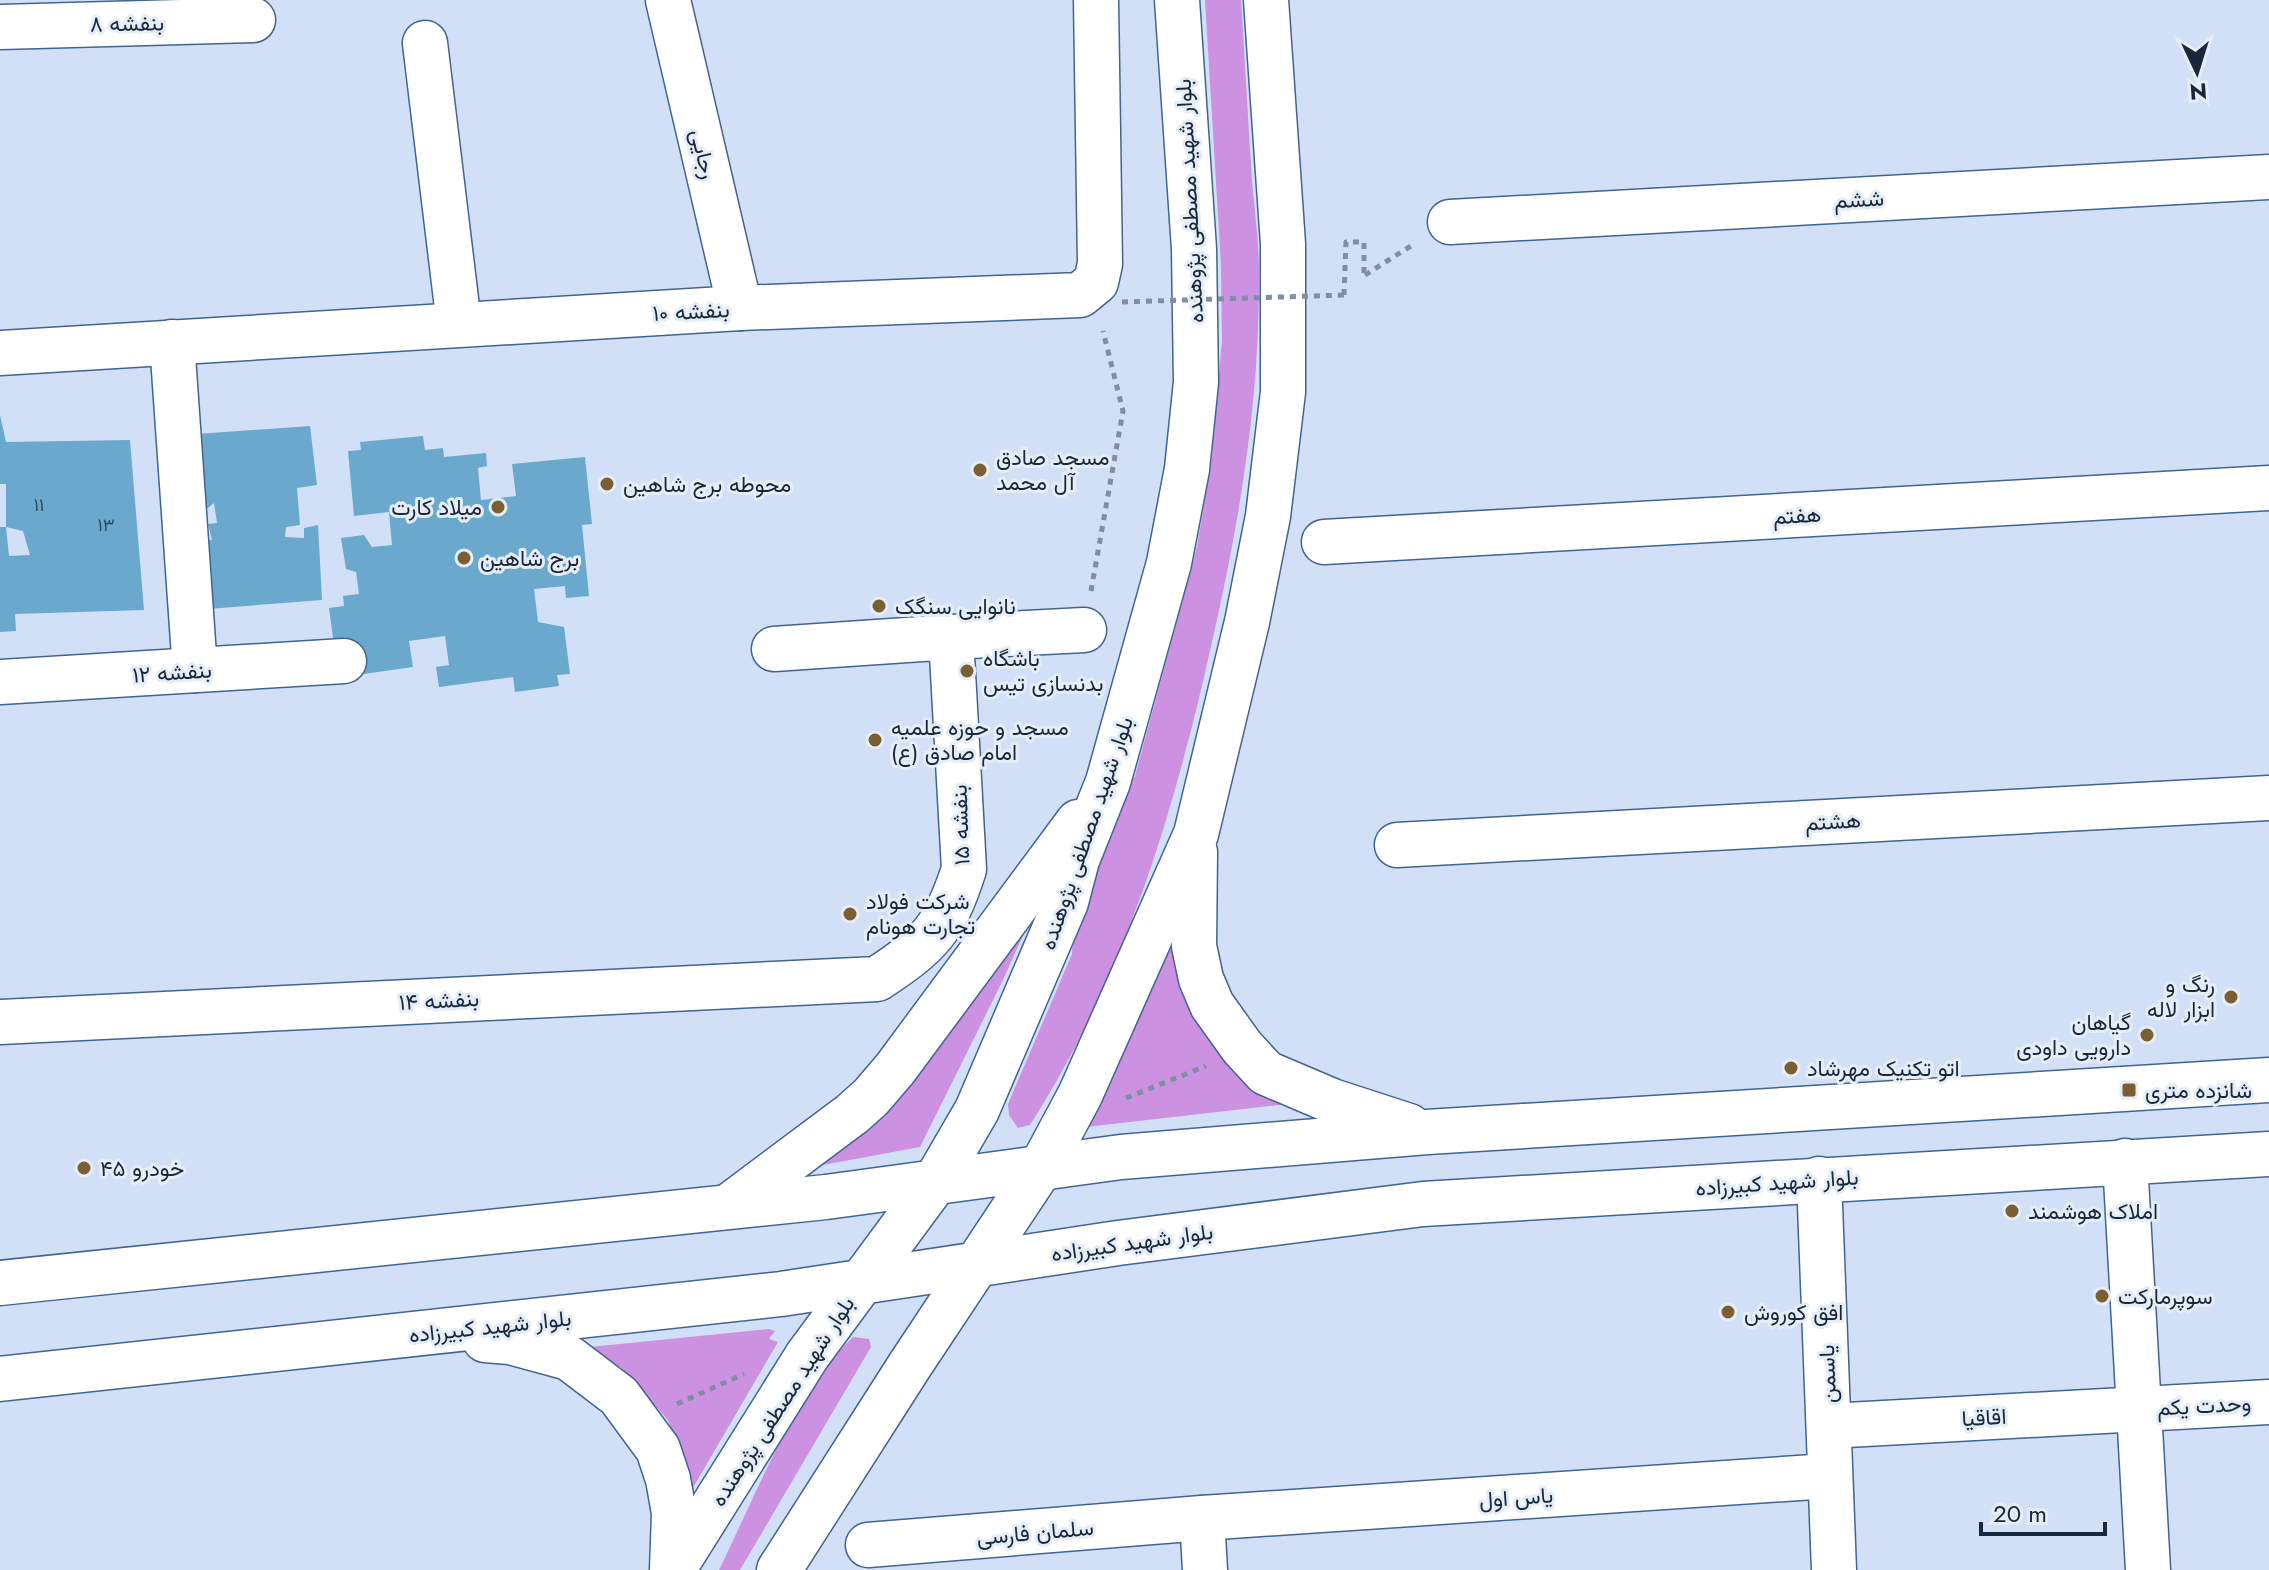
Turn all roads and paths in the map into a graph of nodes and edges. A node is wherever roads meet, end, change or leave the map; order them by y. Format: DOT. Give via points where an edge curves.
graph roads {
  1 [pos="668,0"];
  2 [pos="1096,0"];
  3 [pos="1177,0"];
  4 [pos="1266,0"];
  5 [pos="253,20"];
  6 [pos="0,27"];
  7 [pos="425,43"];
  8 [pos="2269,177"];
  9 [pos="1450,222"];
  10 [pos="1122,302"];
  11 [pos="740,308"];
  12 [pos="459,324"];
  13 [pos="172,342"];
  14 [pos="1105,342"];
  15 [pos="0,353"];
  16 [pos="2269,488"];
  17 [pos="1324,542"];
  18 [pos="1084,630"];
  19 [pos="951,637"];
  20 [pos="774,649"];
  21 [pos="344,661"];
  22 [pos="195,670"];
  23 [pos="0,682"];
  24 [pos="1108,782"];
  25 [pos="2269,798"];
  26 [pos="1196,834"];
  27 [pos="1397,845"];
  28 [pos="877,979"];
  29 [pos="0,1022"];
  30 [pos="1211,1064"];
  31 [pos="2269,1080"];
  32 [pos="1112,1096"];
  33 [pos="1427,1132"];
  34 [pos="2269,1154"];
  35 [pos="2125,1161"];
  36 [pos="1042,1166"];
  37 [pos="1819,1179"];
  38 [pos="934,1184"];
  39 [pos="729,1206"];
  40 [pos="979,1264"];
  41 [pos="860,1282"];
  42 [pos="0,1283"];
  43 [pos="415,1334"];
  44 [pos="751,1370"];
  45 [pos="0,1379"];
  46 [pos="2269,1402"];
  47 [pos="665,1409"];
  48 [pos="2140,1409"];
  49 [pos="1829,1426"];
  50 [pos="1829,1476"];
  51 [pos="1202,1518"];
  52 [pos="868,1545"];
  53 [pos="672,1570"];
  54 [pos="779,1570"];
  55 [pos="1205,1570"];
  56 [pos="1834,1570"];
  57 [pos="2148,1570"];
  1 -- 11 [label="street, رجایی"];
  2 -- 11 [label="street, بنفشه ۱۰" via="1096,282 1080,295"];
  3 -- 24 [label="street, بلوار شهید مصطفی پژوهنده" via="1194,249 1196,382 1169,563"];
  4 -- 26 [label="street" via="1283,244 1283,392 1268,516"];
  5 -- 6 [label="street, بنفشه ۸"];
  7 -- 12 [label="street"];
  8 -- 9 [label="street, ششم"];
  9 -- 10 [label="path, bridge" via="1364,275 1364,242 1346,242 1344,295"];
  11 -- 12 [label="street, بنفشه ۱۰"];
  12 -- 13 [label="street, بنفشه ۱۰"];
  13 -- 15 [label="street, بنفشه ۱۰"];
  13 -- 22 [label="street"];
  14 -- 18 [label="path" via="1123,411"];
  16 -- 17 [label="street, هفتم"];
  18 -- 19 [label="street"];
  19 -- 20 [label="street"];
  19 -- 28 [label="street, بنفشه ۱۵" via="964,869 935,934"];
  21 -- 22 [label="street, بنفشه ۱۲"];
  22 -- 23 [label="street, بنفشه ۱۲"];
  24 -- 38 [label="street, بلوار شهید مصطفی پژوهنده" via="1066,902 977,1110"];
  24 -- 39 [label="street" via="871,1097"];
  25 -- 27 [label="street, هشتم"];
  26 -- 33 [label="street" via="1194,946 1201,979 1212,1005 1242,1047 1266,1073"];
  26 -- 36 [label="street" via="1080,1095"];
  28 -- 29 [label="street, بنفشه ۱۴"];
  30 -- 32 [label="path" via="1125,1098"];
  31 -- 33 [label="street"];
  33 -- 36 [label="street"];
  34 -- 35 [label="street, بلوار شهید کبیرزاده"];
  35 -- 37 [label="street, بلوار شهید کبیرزاده"];
  35 -- 48 [label="street"];
  36 -- 38 [label="street"];
  36 -- 40 [label="street"];
  37 -- 40 [label="street, بلوار شهید کبیرزاده" via="1423,1204"];
  37 -- 49 [label="street, یاسمن"];
  38 -- 39 [label="street"];
  38 -- 41 [label="street, بلوار شهید مصطفی پژوهنده"];
  39 -- 42 [label="street"];
  40 -- 41 [label="street, بلوار شهید کبیرزاده"];
  40 -- 54 [label="street"];
  41 -- 43 [label="street, بلوار شهید کبیرزاده"];
  41 -- 53 [label="street, بلوار شهید مصطفی پژوهنده"];
  43 -- 45 [label="street, بلوار شهید کبیرزاده"];
  43 -- 53 [label="street" via="510,1342 569,1358 619,1396 658,1449 668,1479 674,1513"];
  44 -- 47 [label="path"];
  46 -- 48 [label="street, وحدت یکم"];
  48 -- 49 [label="street, اقاقیا"];
  48 -- 57 [label="street"];
  49 -- 50 [label="street, یاسمن"];
  50 -- 51 [label="street, یاس اول"];
  50 -- 56 [label="street, یاسمن"];
  51 -- 52 [label="street, سلمان فارسی"];
  51 -- 55 [label="street"];
}
